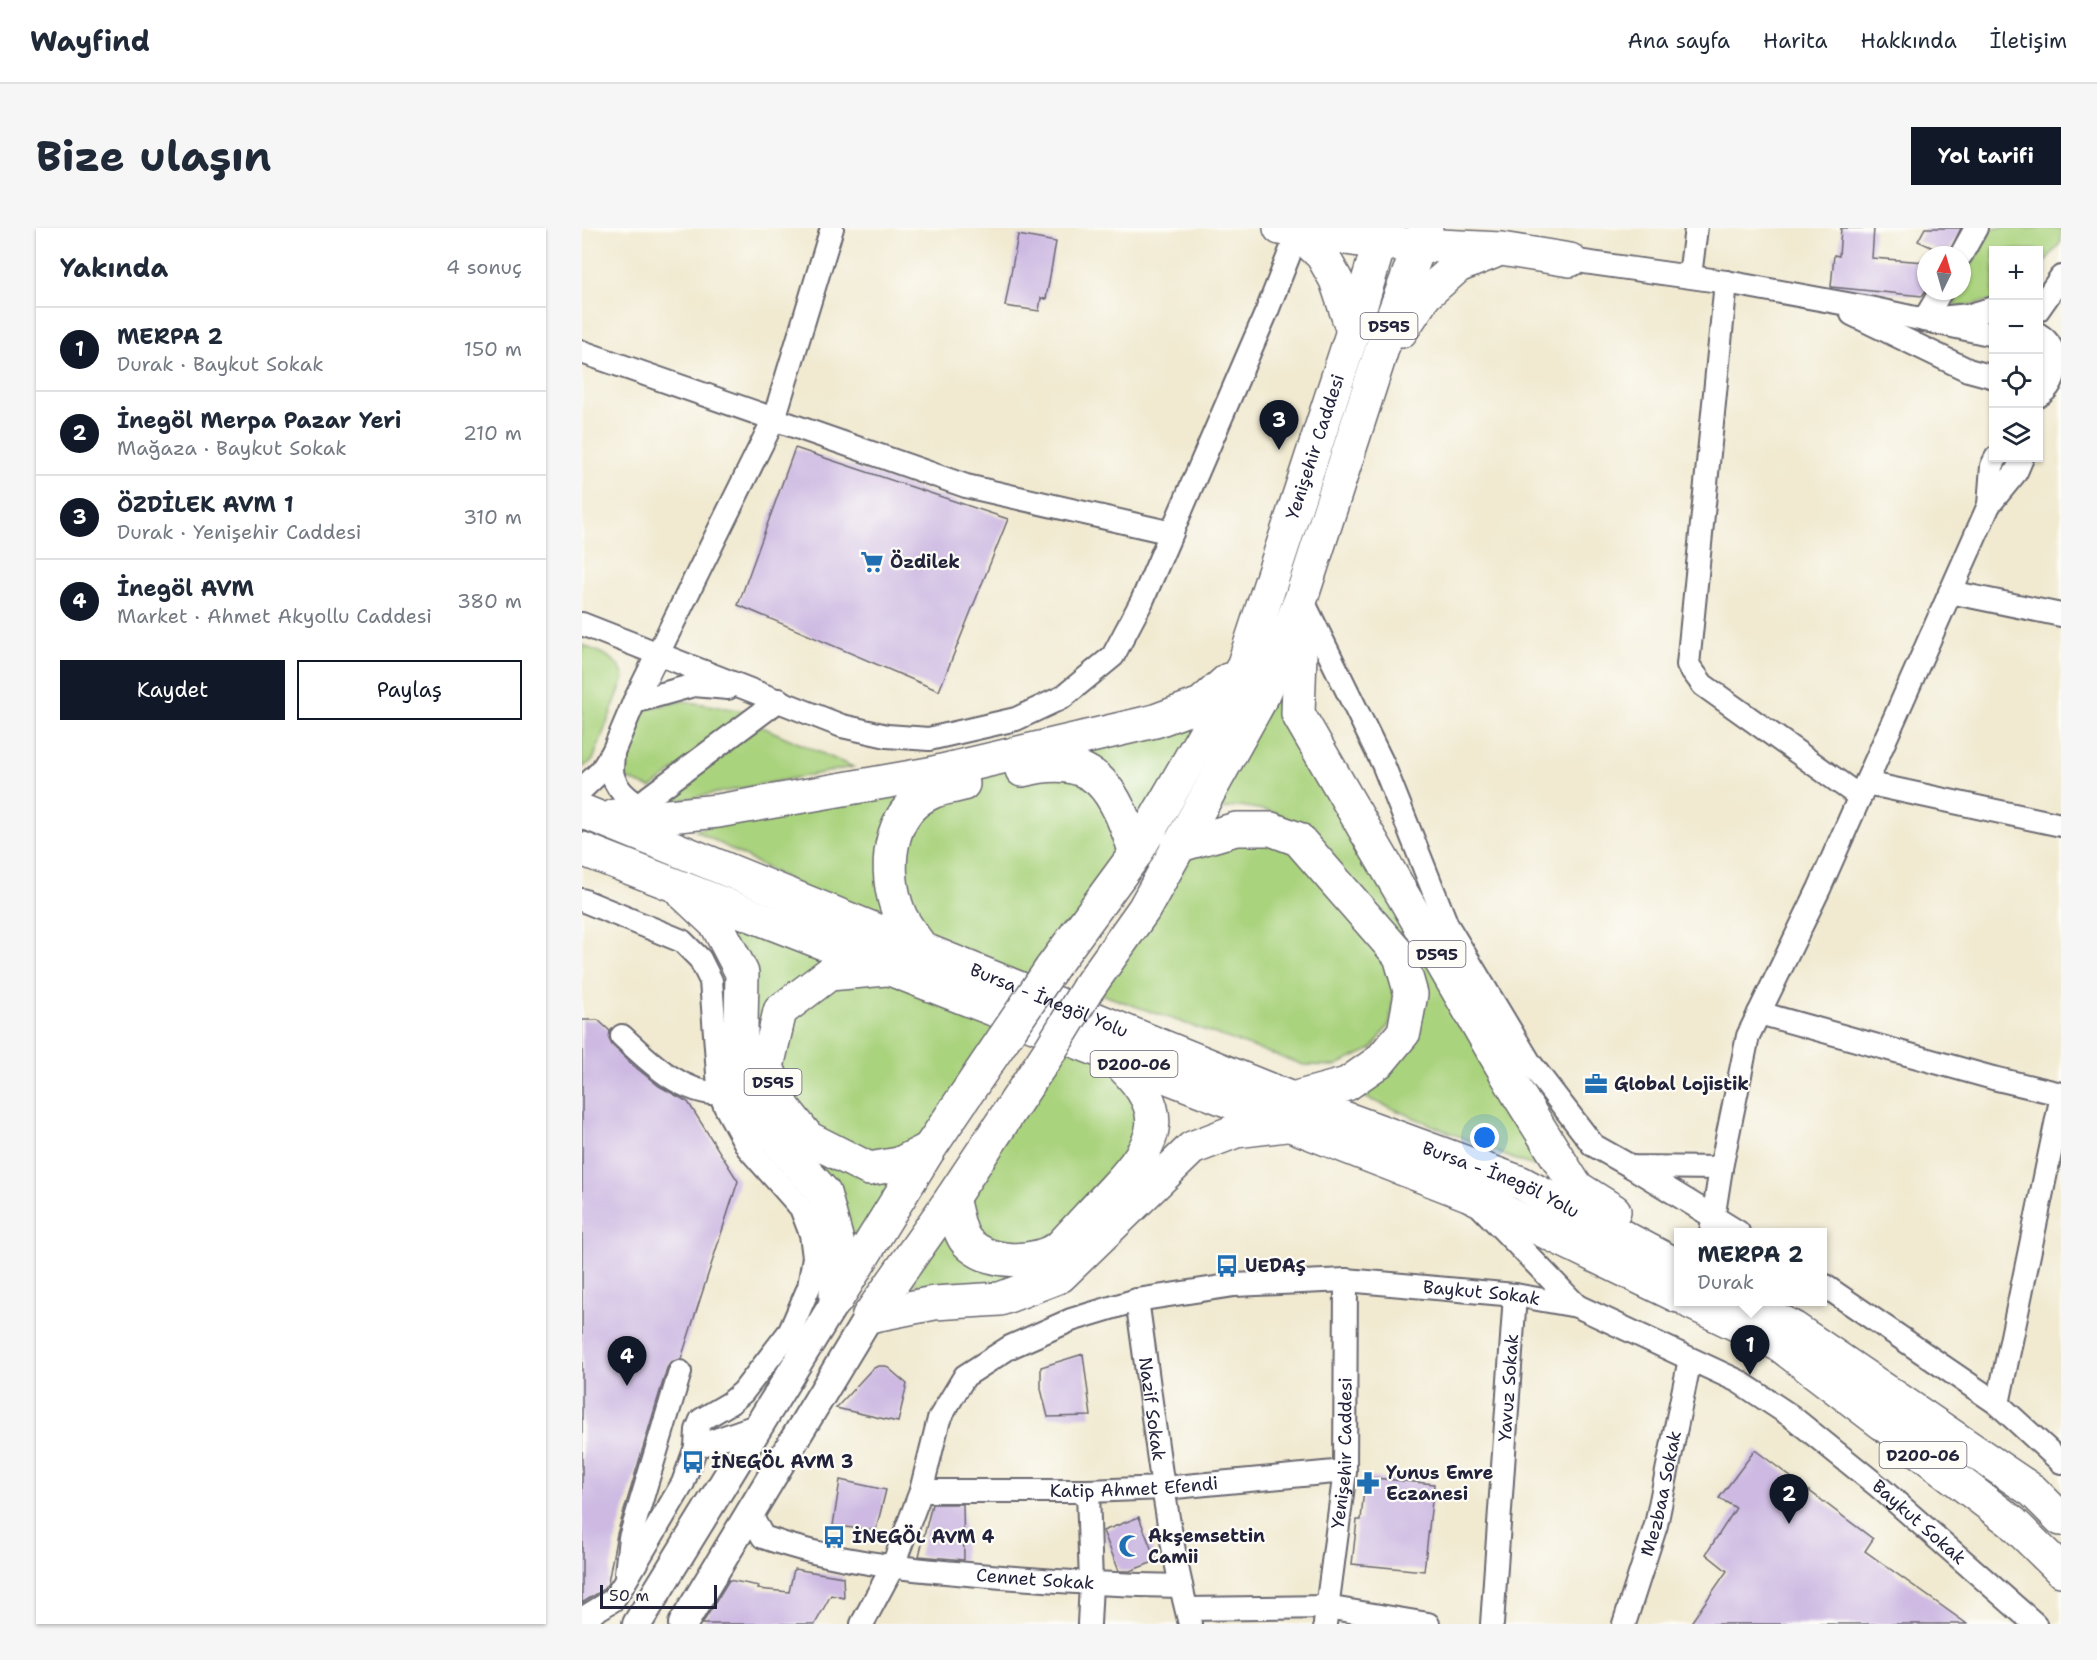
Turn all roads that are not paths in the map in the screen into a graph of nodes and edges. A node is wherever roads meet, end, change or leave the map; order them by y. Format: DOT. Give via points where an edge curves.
graph roads {
  1 [pos="832,228"];
  2 [pos="1455,228"];
  3 [pos="1696,228"];
  4 [pos="1976,228"];
  5 [pos="1289,230"];
  6 [pos="1381,236"];
  7 [pos="1424,237"];
  8 [pos="1497,238"];
  9 [pos="1966,246"];
  10 [pos="1570,260"];
  11 [pos="2061,272"];
  12 [pos="1690,276"];
  13 [pos="2061,277"];
  14 [pos="1726,282"];
  15 [pos="2043,282"];
  16 [pos="1821,300"];
  17 [pos="1936,300"];
  18 [pos="2043,303"];
  19 [pos="1989,309"];
  20 [pos="1924,320"];
  21 [pos="1353,331"];
  22 [pos="1989,334"];
  23 [pos="2043,337"];
  24 [pos="582,352"];
  25 [pos="2060,355"];
  26 [pos="1989,376"];
  27 [pos="2045,397"];
  28 [pos="1363,408"];
  29 [pos="774,418"];
  30 [pos="1994,462"];
  31 [pos="2020,462"];
  32 [pos="1989,505"];
  33 [pos="1172,533"];
  34 [pos="1950,592"];
  35 [pos="1301,599"];
  36 [pos="2061,615"];
  37 [pos="582,624"];
  38 [pos="659,654"];
  39 [pos="1243,667"];
  40 [pos="750,689"];
  41 [pos="779,700"];
  42 [pos="634,702"];
  43 [pos="613,752"];
  44 [pos="1863,790"];
  45 [pos="586,797"];
  46 [pos="653,807"];
  47 [pos="2061,825"];
  48 [pos="1177,846"];
  49 [pos="582,849"];
  50 [pos="1136,853"];
  51 [pos="673,883"];
  52 [pos="582,900"];
  53 [pos="924,952"];
  54 [pos="894,969"];
  55 [pos="1759,1013"];
  56 [pos="621,1036"];
  57 [pos="1112,1055"];
  58 [pos="721,1094"];
  59 [pos="2061,1094"];
  60 [pos="2061,1100"];
  61 [pos="1292,1112"];
  62 [pos="930,1149"];
  63 [pos="1632,1167"];
  64 [pos="1720,1168"];
  65 [pos="1468,1194"];
  66 [pos="952,1198"];
  67 [pos="1712,1225"];
  68 [pos="1674,1250"];
  69 [pos="1674,1264"];
  70 [pos="1346,1280"];
  71 [pos="1827,1287"];
  72 [pos="1674,1294"];
  73 [pos="1515,1295"];
  74 [pos="836,1299"];
  75 [pos="1137,1300"];
  76 [pos="1576,1306"];
  77 [pos="1698,1306"];
  78 [pos="1752,1306"];
  79 [pos="1759,1306"];
  80 [pos="869,1316"];
  81 [pos="1794,1328"];
  82 [pos="1690,1359"];
  83 [pos="680,1372"];
  84 [pos="671,1403"];
  85 [pos="1998,1404"];
  86 [pos="699,1424"];
  87 [pos="759,1425"];
  88 [pos="696,1447"];
  89 [pos="2061,1462"];
  90 [pos="653,1463"];
  91 [pos="1345,1471"];
  92 [pos="686,1474"];
  93 [pos="1164,1488"];
  94 [pos="921,1491"];
  95 [pos="1088,1491"];
  96 [pos="752,1506"];
  97 [pos="2061,1519"];
  98 [pos="763,1537"];
  99 [pos="733,1538"];
  100 [pos="892,1568"];
  101 [pos="2061,1570"];
  102 [pos="625,1581"];
  103 [pos="1091,1584"];
  104 [pos="1180,1586"];
  105 [pos="875,1613"];
  106 [pos="1326,1616"];
  107 [pos="1189,1617"];
  108 [pos="582,1618"];
  109 [pos="637,1624"];
  110 [pos="682,1624"];
  111 [pos="862,1624"];
  112 [pos="1089,1624"];
  113 [pos="1428,1624"];
  114 [pos="1492,1624"];
  115 [pos="1624,1624"];
  116 [pos="2035,1624"];
  1 -- 29 [label="street"];
  2 -- 8 [label="highway"];
  3 -- 12 [label="street"];
  4 -- 9 [label="street"];
  5 -- 6 [label="highway"];
  5 -- 21 [label="highway" via="1322,255 1336,280"];
  5 -- 33 [label="street" via="1267,311"];
  6 -- 7 [label="highway"];
  6 -- 21 [label="highway, Yenişehir Caddesi / D595"];
  7 -- 8 [label="highway"];
  7 -- 28 [label="highway, Yenişehir Caddesi / D595"];
  8 -- 10 [label="highway"];
  8 -- 28 [label="highway" via="1425,295 1398,336"];
  10 -- 12 [label="street"];
  11 -- 15 [label="street"];
  12 -- 14 [label="street"];
  13 -- 18 [label="street"];
  14 -- 16 [label="street"];
  14 -- 44 [label="street" via="1688,665 1703,685"];
  16 -- 20 [label="street"];
  16 -- 26 [label="street" via="1968,370"];
  17 -- 20 [label="street"];
  19 -- 20 [label="street"];
  20 -- 22 [label="street"];
  21 -- 39 [label="highway, Yenişehir Caddesi / D595"];
  23 -- 25 [label="street"];
  24 -- 29 [label="street"];
  25 -- 27 [label="street" via="2060,372"];
  28 -- 35 [label="highway, Yenişehir Caddesi / D595"];
  29 -- 33 [label="street" via="966,486"];
  29 -- 38 [label="street"];
  30 -- 32 [label="street"];
  31 -- 32 [label="street"];
  32 -- 34 [label="street"];
  33 -- 41 [label="street" via="1113,656 1063,697 1016,719 929,739 886,736 842,726"];
  34 -- 36 [label="street"];
  34 -- 44 [label="street"];
  35 -- 48 [label="highway" via="1265,691"];
  35 -- 63 [label="street" via="1383,764 1447,925 1537,1072 1593,1146"];
  35 -- 68 [label="highway, D595" via="1298,714 1576,1187"];
  37 -- 38 [label="street"];
  38 -- 40 [label="street"];
  38 -- 42 [label="street"];
  39 -- 46 [label="highway" via="1201,704 1155,721 929,774 718,811"];
  39 -- 50 [label="highway, D595"];
  40 -- 41 [label="street"];
  40 -- 42 [label="street" via="694,685"];
  41 -- 46 [label="street"];
  42 -- 43 [label="street"];
  43 -- 45 [label="street"];
  43 -- 46 [label="street" via="613,777 620,789 632,802"];
  44 -- 47 [label="street"];
  44 -- 55 [label="street"];
  45 -- 46 [label="highway"];
  45 -- 53 [label="highway, Bursa - İnegöl Yolu / D200-06"];
  48 -- 61 [label="highway" via="1236,829 1271,829 1298,839 1400,956 1411,994 1404,1032 1380,1061 1347,1084"];
  48 -- 66 [label="highway, bridge" via="1144,909"];
  49 -- 51 [label="highway, Bursa - İnegöl Yolu / D200-06"];
  50 -- 53 [label="highway" via="1122,814 1104,783 1077,767 1046,764 931,792 906,811 891,843 889,876 899,914"];
  50 -- 62 [label="highway, D595, bridge" via="1051,969"];
  51 -- 54 [label="highway, Bursa - İnegöl Yolu / D200-06"];
  51 -- 74 [label="highway" via="717,925 742,973 740,1079 761,1122 824,1193 837,1241"];
  52 -- 58 [label="street" via="607,904 682,941 700,959 711,981"];
  53 -- 61 [label="highway, Bursa - İnegöl Yolu / D200-06"];
  54 -- 57 [label="highway, Bursa - İnegöl Yolu / D200-06"];
  54 -- 62 [label="highway, D595" via="829,974 780,1011 768,1067 784,1108 808,1138 838,1154 869,1169 899,1164"];
  55 -- 59 [label="street"];
  55 -- 64 [label="street" via="1748,1036"];
  56 -- 58 [label="street" via="658,1070 699,1092"];
  57 -- 61 [label="highway, Bursa - İnegöl Yolu / D200-06"];
  57 -- 66 [label="highway" via="1136,1077 1151,1104 1153,1133 1140,1161 1059,1248 1048,1255 1007,1260 983,1254 966,1241"];
  58 -- 86 [label="street" via="748,1148 801,1208 811,1234 813,1269 803,1304 782,1343 743,1392"];
  60 -- 85 [label="street"];
  61 -- 65 [label="highway, Bursa - İnegöl Yolu / D200-06"];
  61 -- 69 [label="highway, Bursa - İnegöl Yolu / D200-06" via="1521,1183"];
  61 -- 80 [label="highway" via="1192,1148 1060,1276 1000,1299 934,1303"];
  62 -- 74 [label="highway"];
  63 -- 64 [label="street"];
  63 -- 67 [label="street"];
  64 -- 67 [label="street"];
  65 -- 72 [label="highway, Bursa - İnegöl Yolu / D200-06"];
  65 -- 76 [label="street"];
  66 -- 80 [label="highway"];
  70 -- 73 [label="street, Baykut Sokak"];
  70 -- 75 [label="street, Baykut Sokak" via="1234,1285"];
  70 -- 91 [label="street, Yenişehir Caddesi"];
  71 -- 85 [label="street"];
  73 -- 76 [label="street, Baykut Sokak"];
  73 -- 114 [label="street, Yavuz Sokak"];
  74 -- 87 [label="main road"];
  75 -- 93 [label="street, Nazif Sokak"];
  75 -- 94 [label="street, Baykut Sokak" via="1071,1320 1010,1347 965,1376 939,1419"];
  76 -- 82 [label="street, Baykut Sokak"];
  77 -- 101 [label="highway, D200-06" via="1780,1345 2012,1522"];
  78 -- 81 [label="highway, D200-06"];
  79 -- 81 [label="highway"];
  80 -- 96 [label="main road"];
  81 -- 97 [label="highway, D200-06" via="2033,1491"];
  82 -- 115 [label="street, Mezbaa Sokak" via="1656,1526"];
  82 -- 116 [label="street, Baykut Sokak" via="1738,1381 1791,1416 1880,1487"];
  83 -- 84 [label="street"];
  84 -- 86 [label="street"];
  84 -- 90 [label="street"];
  85 -- 89 [label="street"];
  86 -- 88 [label="street"];
  87 -- 88 [label="street"];
  87 -- 109 [label="main road"];
  88 -- 92 [label="street"];
  90 -- 92 [label="street"];
  90 -- 102 [label="street" via="630,1538"];
  91 -- 93 [label="street, Katip Ahmet Efendi"];
  91 -- 106 [label="street, Yenişehir Caddesi"];
  92 -- 102 [label="street"];
  93 -- 95 [label="street, Katip Ahmet Efendi"];
  93 -- 104 [label="street, Nazif Sokak"];
  94 -- 95 [label="street, Katip Ahmet Efendi"];
  94 -- 100 [label="street, Baykut Sokak"];
  95 -- 103 [label="street"];
  96 -- 98 [label="street" via="754,1521"];
  96 -- 99 [label="main road"];
  98 -- 99 [label="street"];
  98 -- 100 [label="street, Cennet Sokak" via="797,1549"];
  99 -- 110 [label="main road"];
  100 -- 103 [label="street, Cennet Sokak"];
  100 -- 105 [label="street, Baykut Sokak"];
  102 -- 108 [label="street" via="613,1600"];
  103 -- 104 [label="street, Cennet Sokak"];
  103 -- 112 [label="street"];
  104 -- 107 [label="street, Nazif Sokak"];
  105 -- 111 [label="street, Baykut Sokak"];
  106 -- 107 [label="street"];
  106 -- 113 [label="street"];
}
